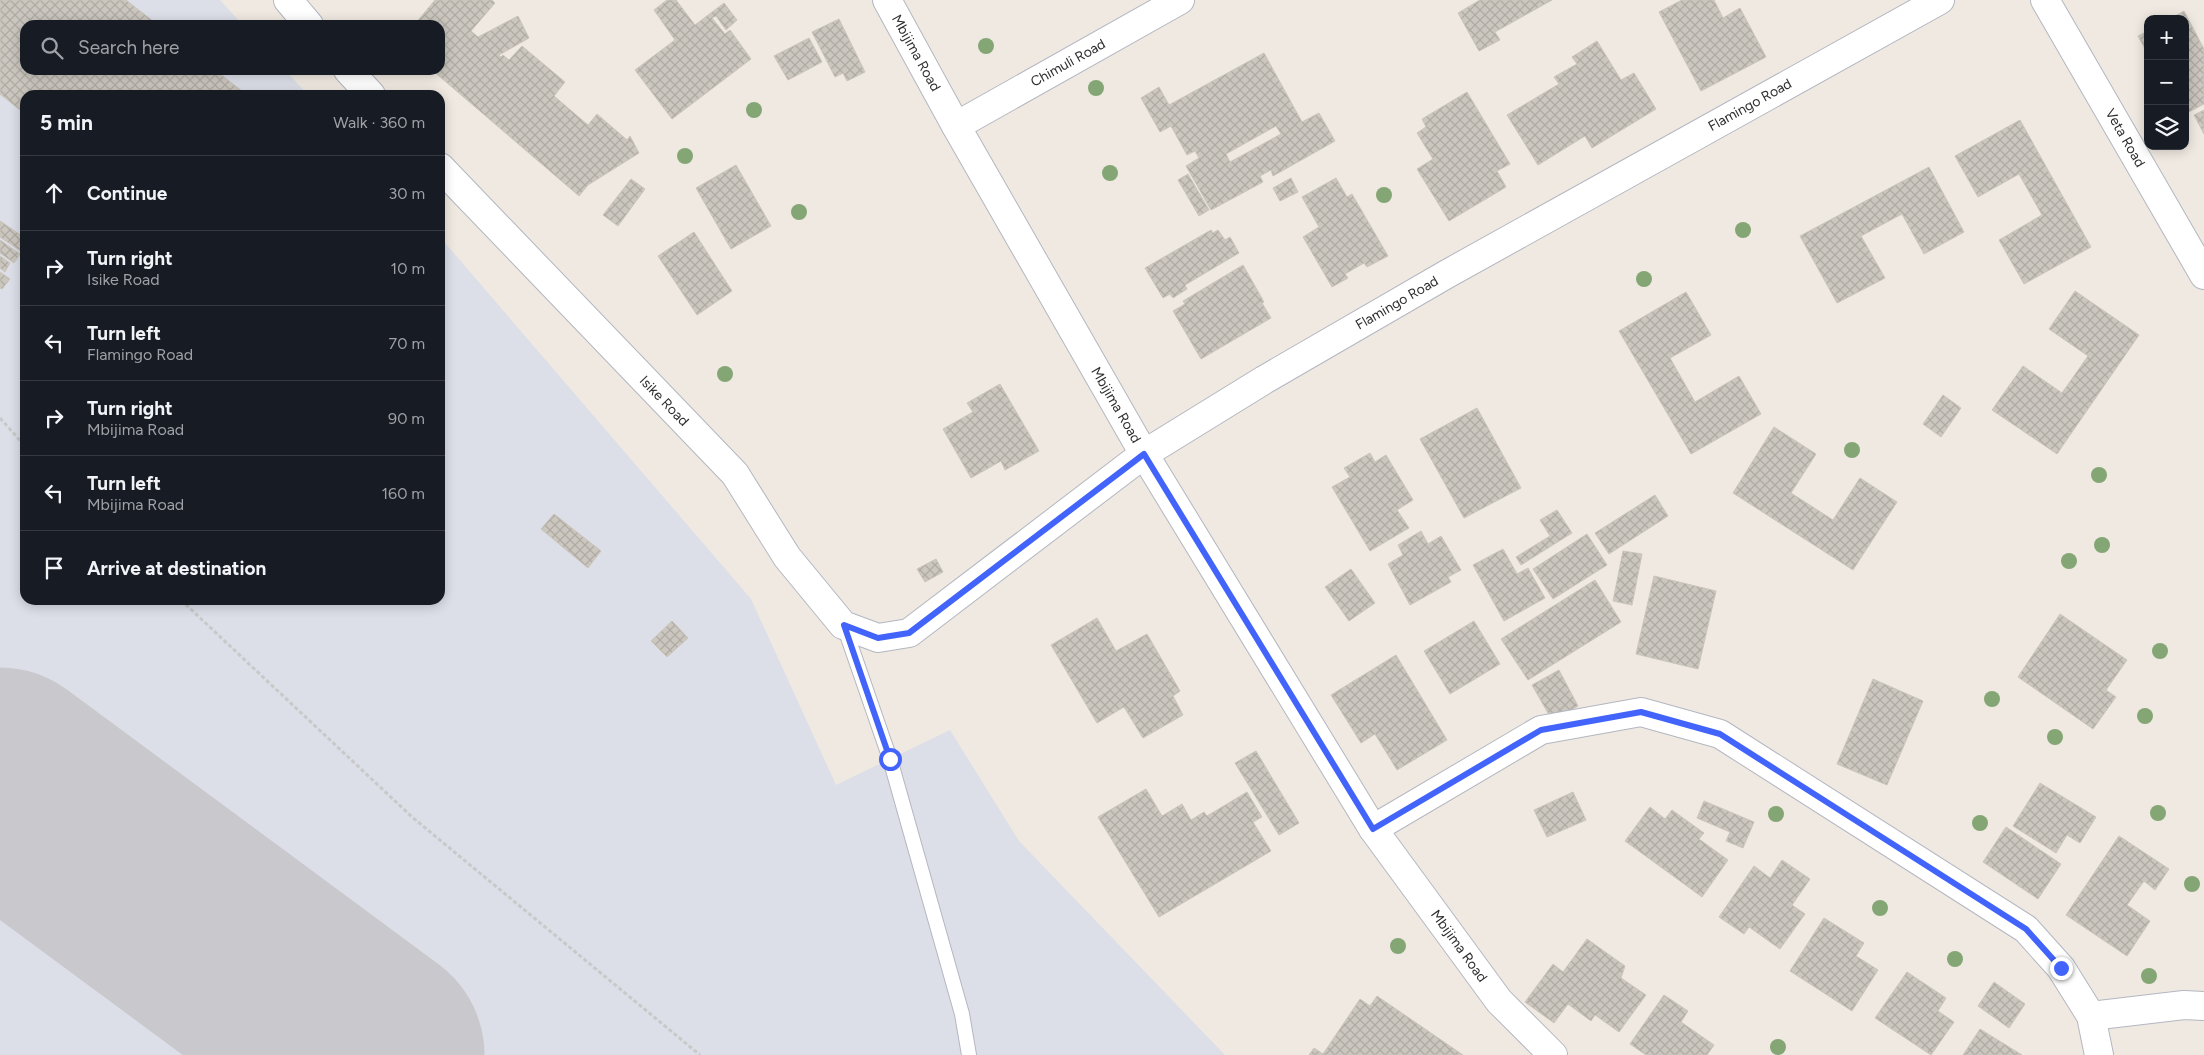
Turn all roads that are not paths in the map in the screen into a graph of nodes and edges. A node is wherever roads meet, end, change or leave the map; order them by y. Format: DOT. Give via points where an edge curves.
graph roads {
  1 [pos="288,0"];
  2 [pos="887,0"];
  3 [pos="1180,0"];
  4 [pos="1940,0"];
  5 [pos="2045,0"];
  6 [pos="306,20"];
  7 [pos="353,75"];
  8 [pos="366,90"];
  9 [pos="956,126"];
  10 [pos="445,172"];
  11 [pos="2204,276"];
  12 [pos="1144,454"];
  13 [pos="844,625"];
  14 [pos="878,638"];
  15 [pos="1373,829"];
  16 [pos="2204,1006"];
  17 [pos="2091,1016"];
  18 [pos="969,1055"];
  19 [pos="1553,1055"];
  20 [pos="2098,1055"];
  1 -- 6 [label="street"];
  2 -- 9 [label="street, Mbijima Road"];
  3 -- 9 [label="street, Chimuli Road"];
  4 -- 12 [label="street, Flamingo Road" via="1447,274"];
  5 -- 11 [label="street, Veta Road"];
  7 -- 8 [label="street"];
  9 -- 12 [label="street, Mbijima Road"];
  10 -- 13 [label="street, Isike Road" via="735,474 787,557"];
  12 -- 14 [label="street, Flamingo Road" via="909,633"];
  12 -- 15 [label="street, Mbijima Road"];
  13 -- 14 [label="street, Isike Road"];
  13 -- 18 [label="lane" via="890,759 962,1014"];
  15 -- 17 [label="street" via="1541,730 1641,712 1720,734 2026,929 2061,968"];
  15 -- 19 [label="street, Mbijima Road" via="1499,1001"];
  16 -- 17 [label="street" via="2184,1005"];
  17 -- 20 [label="street"];
}
